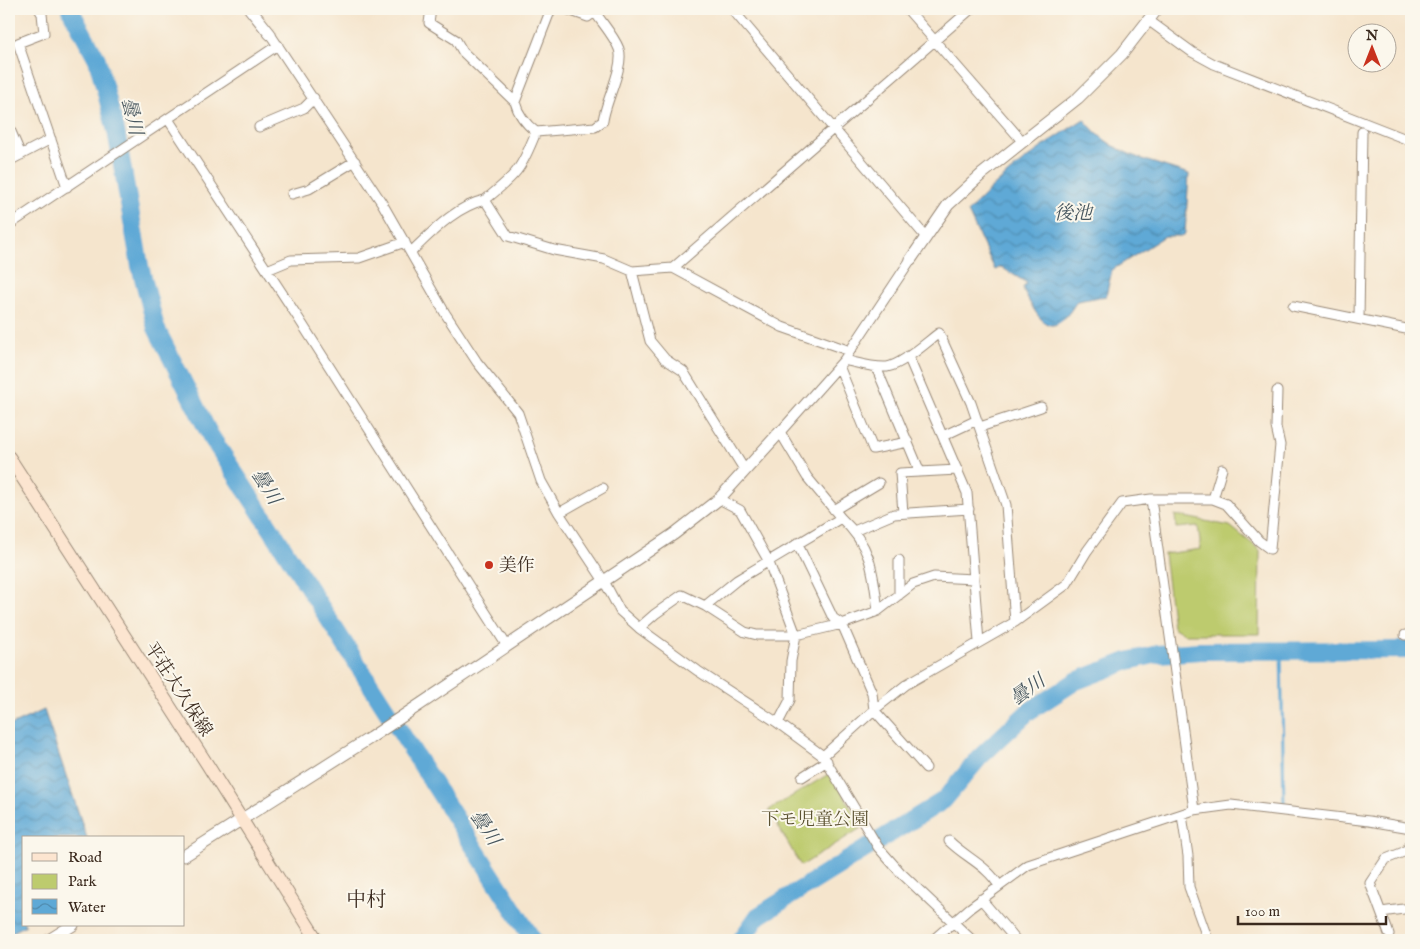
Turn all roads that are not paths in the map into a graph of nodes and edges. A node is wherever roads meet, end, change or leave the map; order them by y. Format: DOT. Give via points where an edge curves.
graph roads {
  1 [pos="38,9"];
  2 [pos="250,9"];
  3 [pos="431,9"];
  4 [pos="551,9"];
  5 [pos="566,9"];
  6 [pos="732,9"];
  7 [pos="907,9"];
  8 [pos="971,9"];
  9 [pos="1157,9"];
  10 [pos="597,11"];
  11 [pos="1148,20"];
  12 [pos="270,34"];
  13 [pos="934,41"];
  14 [pos="13,44"];
  15 [pos="278,46"];
  16 [pos="314,98"];
  17 [pos="515,102"];
  18 [pos="168,119"];
  19 [pos="9,127"];
  20 [pos="259,127"];
  21 [pos="833,127"];
  22 [pos="536,132"];
  23 [pos="1362,132"];
  24 [pos="51,139"];
  25 [pos="1411,141"];
  26 [pos="1023,142"];
  27 [pos="21,155"];
  28 [pos="9,161"];
  29 [pos="354,161"];
  30 [pos="67,187"];
  31 [pos="292,194"];
  32 [pos="486,200"];
  33 [pos="9,225"];
  34 [pos="925,236"];
  35 [pos="405,242"];
  36 [pos="411,252"];
  37 [pos="911,259"];
  38 [pos="673,268"];
  39 [pos="267,270"];
  40 [pos="632,271"];
  41 [pos="1293,306"];
  42 [pos="1359,319"];
  43 [pos="1411,330"];
  44 [pos="850,351"];
  45 [pos="908,356"];
  46 [pos="842,363"];
  47 [pos="876,367"];
  48 [pos="1277,391"];
  49 [pos="1041,407"];
  50 [pos="978,424"];
  51 [pos="780,432"];
  52 [pos="943,436"];
  53 [pos="908,442"];
  54 [pos="9,457"];
  55 [pos="744,469"];
  56 [pos="1222,469"];
  57 [pos="958,470"];
  58 [pos="920,472"];
  59 [pos="878,483"];
  60 [pos="603,488"];
  61 [pos="719,498"];
  62 [pos="1151,499"];
  63 [pos="1213,499"];
  64 [pos="834,510"];
  65 [pos="968,510"];
  66 [pos="559,513"];
  67 [pos="903,513"];
  68 [pos="841,518"];
  69 [pos="854,531"];
  70 [pos="797,543"];
  71 [pos="768,560"];
  72 [pos="899,560"];
  73 [pos="974,579"];
  74 [pos="604,581"];
  75 [pos="899,595"];
  76 [pos="706,606"];
  77 [pos="878,611"];
  78 [pos="1015,622"];
  79 [pos="842,624"];
  80 [pos="639,628"];
  81 [pos="796,635"];
  82 [pos="979,642"];
  83 [pos="507,646"];
  84 [pos="874,710"];
  85 [pos="778,722"];
  86 [pos="825,758"];
  87 [pos="926,768"];
  88 [pos="802,778"];
  89 [pos="1194,810"];
  90 [pos="1182,815"];
  91 [pos="242,819"];
  92 [pos="1411,828"];
  93 [pos="949,841"];
  94 [pos="1410,850"];
  95 [pos="185,855"];
  96 [pos="999,886"];
  97 [pos="981,899"];
  98 [pos="1411,908"];
  99 [pos="1381,912"];
  100 [pos="954,922"];
  101 [pos="71,926"];
  102 [pos="1389,934"];
  103 [pos="49,940"];
  104 [pos="318,940"];
  105 [pos="933,940"];
  106 [pos="972,940"];
  107 [pos="1016,940"];
  108 [pos="1208,940"];
  1 -- 14 [label="street" via="42,14 44,33"];
  2 -- 12 [label="street"];
  3 -- 17 [label="street" via="429,23 456,40 463,52"];
  4 -- 17 [label="street"];
  5 -- 10 [label="street" via="588,17"];
  6 -- 21 [label="street"];
  7 -- 13 [label="street"];
  8 -- 13 [label="street"];
  9 -- 11 [label="street"];
  10 -- 22 [label="street" via="619,50 617,77 602,121 595,127"];
  11 -- 25 [label="street" via="1214,64"];
  11 -- 26 [label="street" via="1122,54 1078,98"];
  12 -- 15 [label="street"];
  13 -- 21 [label="street"];
  13 -- 26 [label="street"];
  14 -- 24 [label="street"];
  15 -- 16 [label="street"];
  15 -- 18 [label="street"];
  16 -- 20 [label="street" via="304,108"];
  16 -- 29 [label="street"];
  17 -- 22 [label="street" via="525,121"];
  18 -- 30 [label="street"];
  18 -- 39 [label="street"];
  19 -- 27 [label="street"];
  21 -- 34 [label="street"];
  21 -- 38 [label="street"];
  22 -- 32 [label="street" via="524,162 514,176"];
  23 -- 42 [label="street"];
  24 -- 27 [label="street"];
  24 -- 30 [label="street"];
  26 -- 34 [label="street" via="948,205"];
  27 -- 28 [label="street"];
  29 -- 31 [label="street" via="309,189"];
  29 -- 35 [label="street"];
  30 -- 33 [label="street"];
  32 -- 36 [label="street" via="476,202 441,224"];
  32 -- 40 [label="street" via="508,236 554,250 604,259"];
  34 -- 37 [label="street"];
  35 -- 36 [label="street"];
  35 -- 39 [label="street" via="359,258 291,260"];
  36 -- 66 [label="street" via="477,362 518,413 542,481"];
  37 -- 44 [label="street"];
  38 -- 40 [label="street"];
  38 -- 44 [label="street" via="782,326"];
  39 -- 83 [label="street"];
  40 -- 55 [label="street" via="650,340 665,359 683,371"];
  41 -- 42 [label="street"];
  42 -- 43 [label="street"];
  44 -- 46 [label="street"];
  45 -- 47 [label="street" via="889,367"];
  45 -- 50 [label="street" via="940,333"];
  45 -- 52 [label="street"];
  46 -- 47 [label="street"];
  46 -- 51 [label="street"];
  46 -- 53 [label="street" via="873,449"];
  47 -- 53 [label="street"];
  48 -- 63 [label="street" via="1276,427 1280,445 1270,549 1226,504"];
  49 -- 50 [label="street"];
  50 -- 52 [label="street"];
  50 -- 78 [label="street" via="1006,505"];
  51 -- 55 [label="street"];
  51 -- 64 [label="street" via="796,460"];
  52 -- 57 [label="street"];
  53 -- 58 [label="street"];
  54 -- 91 [label="main road, 平荘大久保線"];
  55 -- 61 [label="street"];
  56 -- 63 [label="street"];
  57 -- 58 [label="street"];
  57 -- 65 [label="street" via="967,492"];
  58 -- 67 [label="street" via="900,473"];
  59 -- 64 [label="street"];
  60 -- 66 [label="street"];
  61 -- 71 [label="street" via="740,510"];
  61 -- 74 [label="street" via="674,534"];
  62 -- 63 [label="street"];
  62 -- 78 [label="street" via="1122,503 1067,584"];
  62 -- 89 [label="street"];
  64 -- 68 [label="street"];
  65 -- 67 [label="street"];
  65 -- 73 [label="street"];
  66 -- 74 [label="street"];
  67 -- 69 [label="street"];
  68 -- 69 [label="street"];
  68 -- 70 [label="street"];
  69 -- 77 [label="street" via="873,567"];
  70 -- 71 [label="street"];
  70 -- 79 [label="street" via="833,618"];
  71 -- 76 [label="street"];
  71 -- 81 [label="street"];
  72 -- 75 [label="street"];
  73 -- 75 [label="street" via="934,577 912,584"];
  73 -- 82 [label="street"];
  74 -- 80 [label="street" via="620,611"];
  74 -- 83 [label="street"];
  75 -- 77 [label="street"];
  76 -- 80 [label="street" via="682,595"];
  76 -- 81 [label="street" via="745,632"];
  77 -- 79 [label="street"];
  78 -- 82 [label="street"];
  79 -- 81 [label="street"];
  79 -- 84 [label="street" via="872,693"];
  80 -- 85 [label="street"];
  81 -- 85 [label="street" via="791,661 790,700"];
  82 -- 84 [label="street" via="907,684"];
  83 -- 91 [label="street"];
  84 -- 86 [label="street"];
  84 -- 87 [label="street"];
  85 -- 86 [label="street"];
  86 -- 88 [label="street"];
  86 -- 100 [label="street" via="878,847"];
  89 -- 90 [label="street"];
  89 -- 92 [label="street" via="1231,805"];
  90 -- 96 [label="street" via="1028,864"];
  90 -- 108 [label="street" via="1189,887"];
  91 -- 95 [label="street"];
  91 -- 104 [label="main road, 平荘大久保線"];
  93 -- 96 [label="street" via="986,869"];
  94 -- 99 [label="street" via="1386,859 1370,883"];
  96 -- 97 [label="street"];
  97 -- 100 [label="street"];
  97 -- 107 [label="street"];
  98 -- 99 [label="street"];
  99 -- 102 [label="street"];
  100 -- 105 [label="street"];
  100 -- 106 [label="street"];
  101 -- 103 [label="street"];
}
